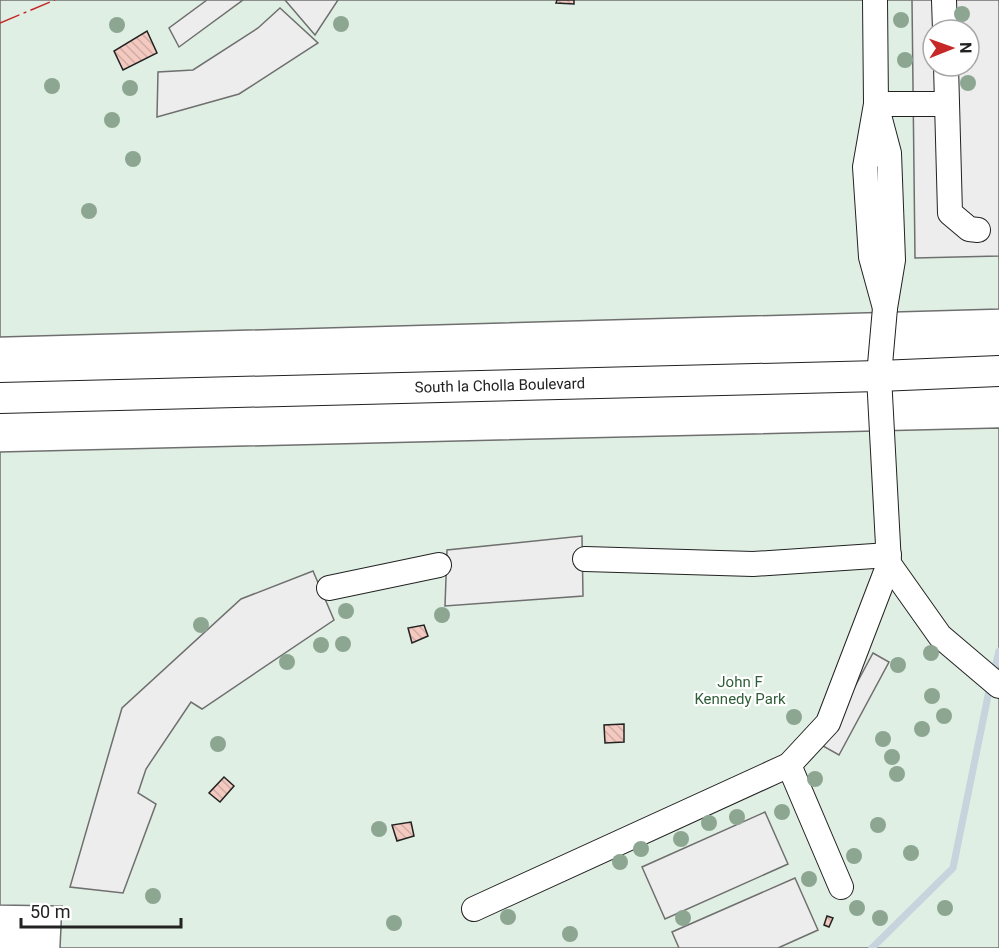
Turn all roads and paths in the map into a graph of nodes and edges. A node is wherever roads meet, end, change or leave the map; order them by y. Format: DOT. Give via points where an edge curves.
graph roads {
  1 [pos="875,0"];
  2 [pos="944,0"];
  3 [pos="945,18"];
  4 [pos="946,78"];
  5 [pos="876,104"];
  6 [pos="947,104"];
  7 [pos="978,230"];
  8 [pos="999,371"];
  9 [pos="879,376"];
  10 [pos="0,398"];
  11 [pos="585,558"];
  12 [pos="889,560"];
  13 [pos="439,565"];
  14 [pos="328,588"];
  15 [pos="999,686"];
  16 [pos="789,765"];
  17 [pos="841,887"];
  18 [pos="474,909"];
  1 -- 5 [label="lane"];
  2 -- 3 [label="lane"];
  4 -- 6 [label="lane"];
  5 -- 6 [label="lane"];
  5 -- 9 [label="lane" via="865,167 871,257 885,308"];
  6 -- 7 [label="lane" via="950,213 969,229"];
  8 -- 9 [label="main road, South la Cholla Boulevard"];
  9 -- 10 [label="main road, South la Cholla Boulevard"];
  9 -- 12 [label="lane"];
  11 -- 12 [label="lane" via="753,564"];
  12 -- 15 [label="lane" via="940,636"];
  12 -- 16 [label="lane" via="828,723"];
  13 -- 14 [label="lane"];
  16 -- 17 [label="lane"];
  16 -- 18 [label="lane"];
}
